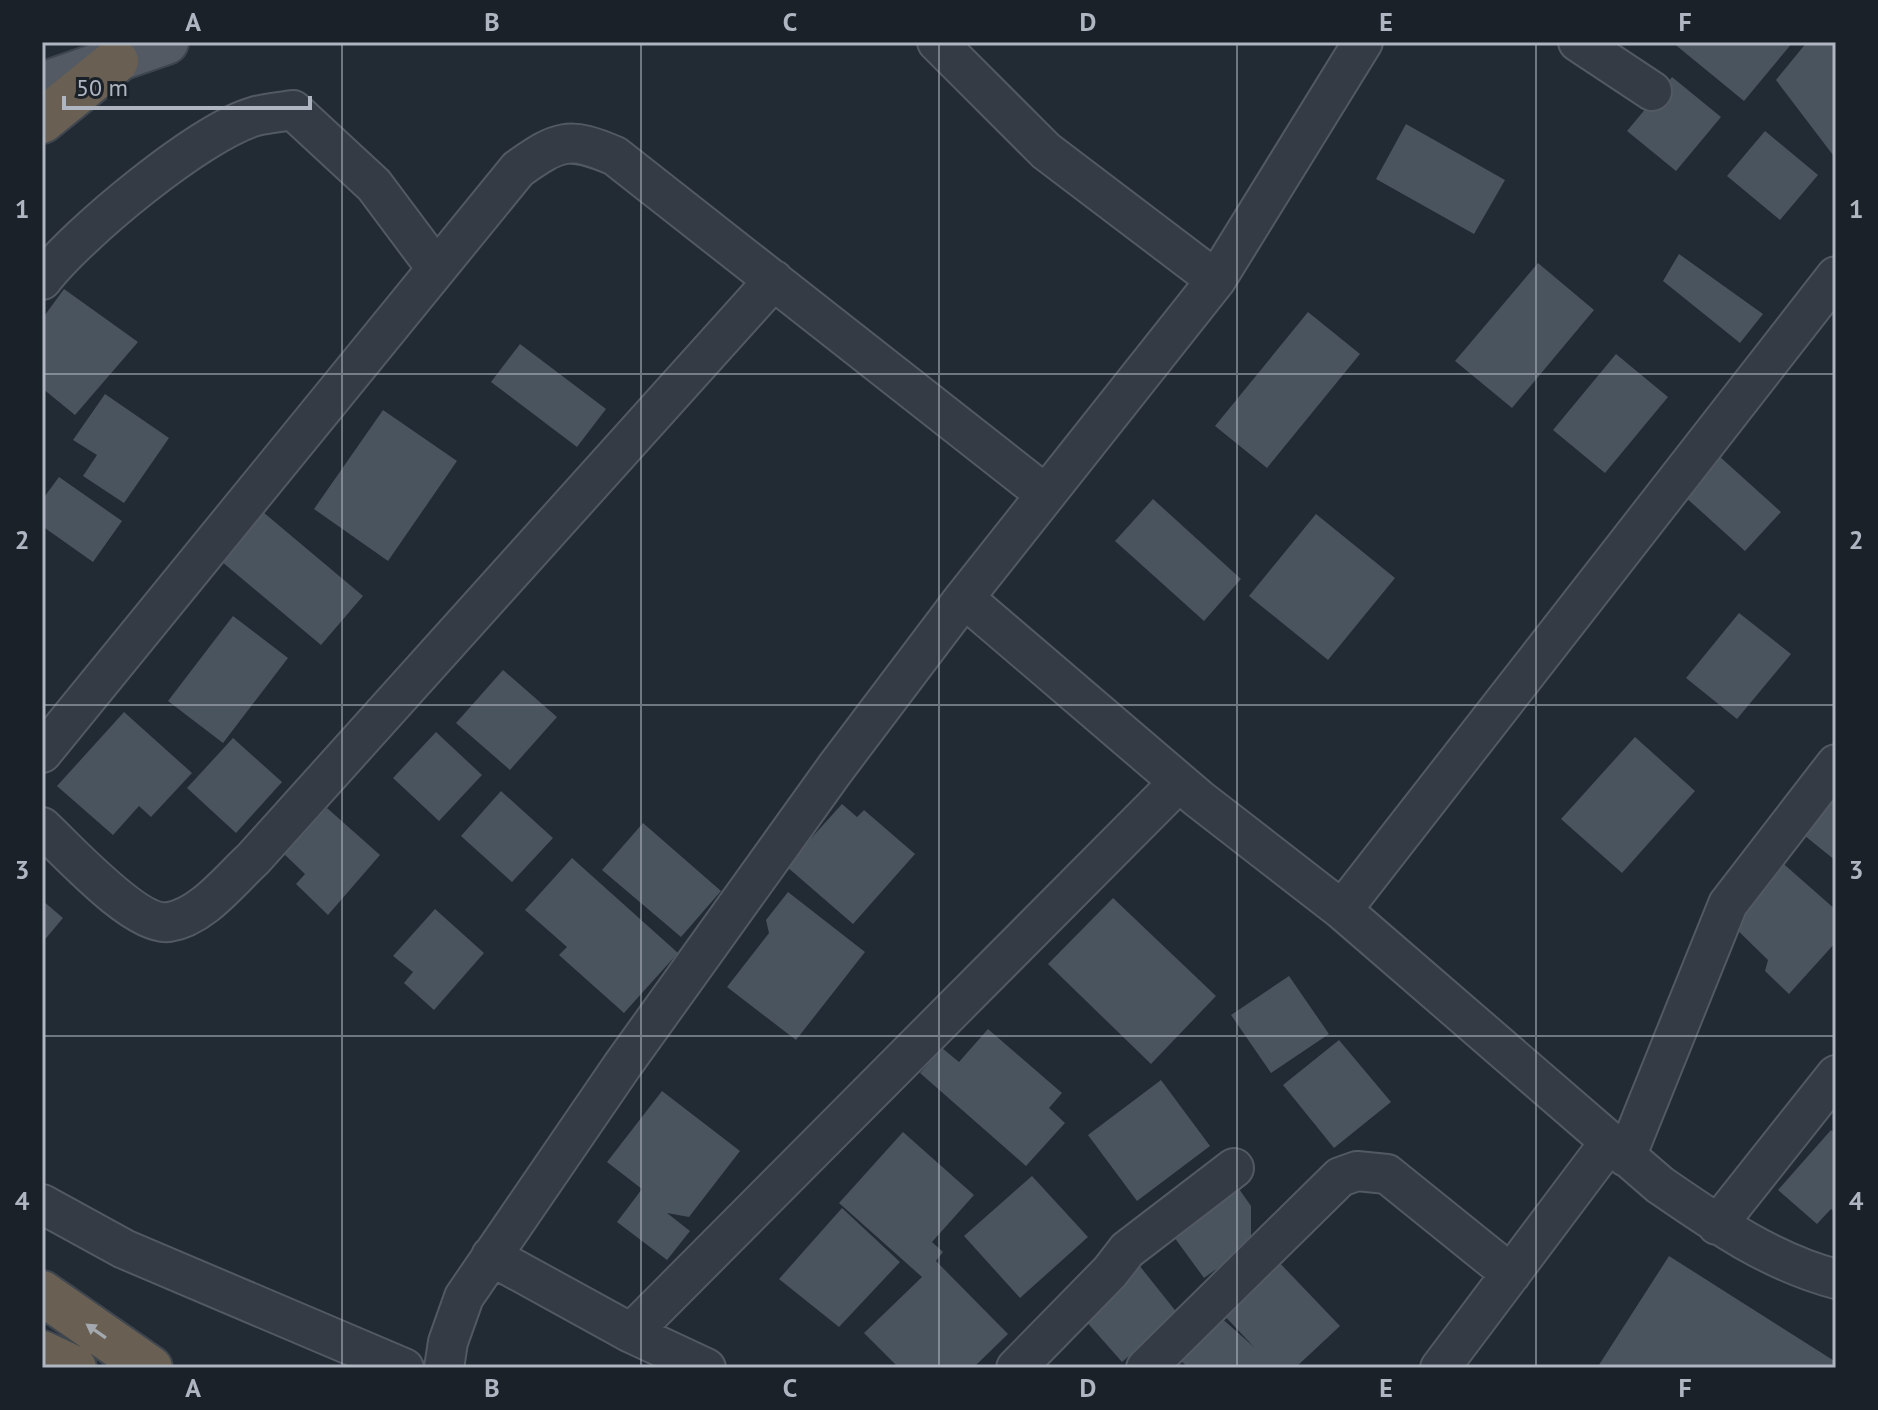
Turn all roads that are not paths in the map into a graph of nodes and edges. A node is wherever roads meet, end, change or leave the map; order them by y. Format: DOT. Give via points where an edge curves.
graph roads {
  1 [pos="166,42"];
  2 [pos="937,42"];
  3 [pos="1363,42"];
  4 [pos="1578,42"];
  5 [pos="116,61"];
  6 [pos="42,85"];
  7 [pos="1652,91"];
  8 [pos="42,121"];
  9 [pos="436,268"];
  10 [pos="1836,276"];
  11 [pos="42,280"];
  12 [pos="774,280"];
  13 [pos="1216,280"];
  14 [pos="1045,494"];
  15 [pos="964,598"];
  16 [pos="42,753"];
  17 [pos="1836,764"];
  18 [pos="1179,782"];
  19 [pos="42,827"];
  20 [pos="1342,910"];
  21 [pos="1836,1075"];
  22 [pos="1617,1150"];
  23 [pos="1234,1168"];
  24 [pos="42,1204"];
  25 [pos="1717,1225"];
  26 [pos="491,1256"];
  27 [pos="1511,1274"];
  28 [pos="1836,1279"];
  29 [pos="42,1293"];
  30 [pos="631,1333"];
  31 [pos="42,1353"];
  32 [pos="74,1368"];
  33 [pos="150,1368"];
  34 [pos="404,1368"];
  35 [pos="444,1368"];
  36 [pos="706,1368"];
  37 [pos="1016,1368"];
  38 [pos="1146,1368"];
  39 [pos="1440,1368"];
  1 -- 5 [label="main road"];
  2 -- 13 [label="street" via="1046,151"];
  3 -- 13 [label="street"];
  4 -- 7 [label="street"];
  5 -- 6 [label="main road"];
  5 -- 8 [label="highway"];
  9 -- 11 [label="street" via="374,185 293,110 254,116 194,148 121,204"];
  9 -- 12 [label="street" via="518,169 549,147 582,141 615,156"];
  9 -- 16 [label="street"];
  10 -- 20 [label="street"];
  12 -- 14 [label="street"];
  12 -- 19 [label="street" via="253,859 201,909 169,923 142,917"];
  13 -- 14 [label="street"];
  14 -- 15 [label="street"];
  15 -- 18 [label="street"];
  15 -- 26 [label="street" via="789,834"];
  17 -- 22 [label="street" via="1728,904"];
  18 -- 20 [label="street"];
  18 -- 30 [label="street"];
  20 -- 22 [label="street"];
  21 -- 25 [label="street"];
  22 -- 25 [label="street"];
  22 -- 27 [label="street"];
  23 -- 37 [label="street" via="1127,1250"];
  24 -- 34 [label="street" via="124,1249"];
  25 -- 28 [label="street" via="1766,1252"];
  26 -- 30 [label="street"];
  26 -- 35 [label="street" via="464,1297"];
  27 -- 38 [label="street" via="1387,1174 1357,1171 1340,1177"];
  27 -- 39 [label="street"];
  33 -- 29 [label="highway, one-way"];
  30 -- 36 [label="street"];
  31 -- 32 [label="highway"];
}
